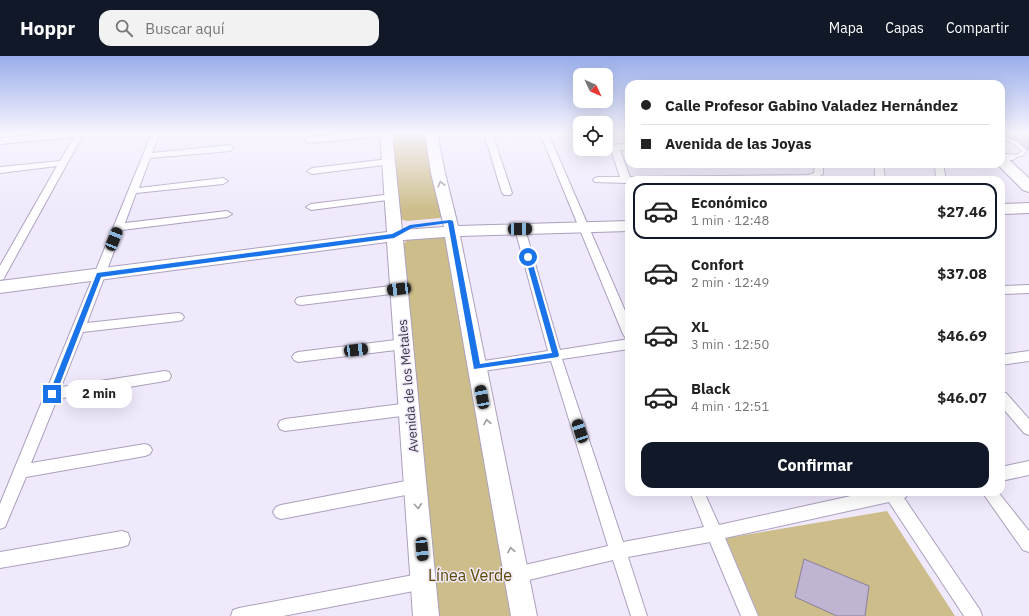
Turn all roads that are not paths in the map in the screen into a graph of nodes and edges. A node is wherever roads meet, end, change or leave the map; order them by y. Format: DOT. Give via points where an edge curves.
graph roads {
  1 [pos="64,159"];
  2 [pos="145,159"];
  3 [pos="436,159"];
  4 [pos="496,159"];
  5 [pos="555,159"];
  6 [pos="616,159"];
  7 [pos="1010,159"];
  8 [pos="1012,159"];
  9 [pos="389,162"];
  10 [pos="62,163"];
  11 [pos="819,168"];
  12 [pos="0,170"];
  13 [pos="312,171"];
  14 [pos="1029,172"];
  15 [pos="814,176"];
  16 [pos="625,178"];
  17 [pos="598,180"];
  18 [pos="625,180"];
  19 [pos="223,181"];
  20 [pos="1029,187"];
  21 [pos="133,191"];
  22 [pos="507,193"];
  23 [pos="392,197"];
  24 [pos="311,207"];
  25 [pos="1005,208"];
  26 [pos="1029,208"];
  27 [pos="227,214"];
  28 [pos="1029,216"];
  29 [pos="1005,217"];
  30 [pos="625,218"];
  31 [pos="581,223"];
  32 [pos="451,226"];
  33 [pos="625,226"];
  34 [pos="118,227"];
  35 [pos="520,229"];
  36 [pos="394,236"];
  37 [pos="99,275"];
  38 [pos="0,276"];
  39 [pos="0,287"];
  40 [pos="399,289"];
  41 [pos="1029,289"];
  42 [pos="1005,290"];
  43 [pos="301,301"];
  44 [pos="178,317"];
  45 [pos="625,325"];
  46 [pos="79,328"];
  47 [pos="404,344"];
  48 [pos="625,345"];
  49 [pos="556,355"];
  50 [pos="1029,356"];
  51 [pos="298,357"];
  52 [pos="1005,359"];
  53 [pos="477,367"];
  54 [pos="165,376"];
  55 [pos="52,394"];
  56 [pos="1005,402"];
  57 [pos="410,409"];
  58 [pos="284,425"];
  59 [pos="1029,429"];
  60 [pos="145,450"];
  61 [pos="1029,468"];
  62 [pos="21,471"];
  63 [pos="1005,473"];
  64 [pos="416,486"];
  65 [pos="699,496"];
  66 [pos="881,496"];
  67 [pos="896,496"];
  68 [pos="991,496"];
  69 [pos="280,512"];
  70 [pos="0,522"];
  71 [pos="715,533"];
  72 [pos="122,539"];
  73 [pos="1029,544"];
  74 [pos="619,551"];
  75 [pos="0,560"];
  76 [pos="516,575"];
  77 [pos="424,581"];
  78 [pos="239,616"];
  79 [pos="426,616"];
  80 [pos="524,616"];
  81 [pos="639,616"];
  82 [pos="750,616"];
  83 [pos="974,616"];
  1 -- 10 [label="street"];
  2 -- 21 [label="street"];
  32 -- 3 [label="street, one-way"];
  4 -- 22 [label="street"];
  5 -- 31 [label="street"];
  6 -- 16 [label="street"];
  7 -- 20 [label="main road"];
  8 -- 14 [label="main road"];
  9 -- 13 [label="street"];
  9 -- 23 [label="street, Avenida de los Metales"];
  10 -- 12 [label="street"];
  10 -- 38 [label="street"];
  11 -- 15 [label="street" via="818,174"];
  17 -- 18 [label="street"];
  19 -- 21 [label="street"];
  21 -- 34 [label="street"];
  23 -- 24 [label="street"];
  23 -- 36 [label="street, Avenida de los Metales"];
  25 -- 26 [label="street"];
  27 -- 34 [label="street"];
  28 -- 29 [label="street"];
  30 -- 31 [label="street"];
  31 -- 32 [label="street"];
  31 -- 33 [label="street"];
  31 -- 35 [label="street"];
  31 -- 45 [label="street"];
  32 -- 35 [label="street"];
  32 -- 36 [label="street"];
  32 -- 53 [label="street"];
  34 -- 37 [label="street"];
  35 -- 49 [label="street"];
  36 -- 37 [label="street"];
  36 -- 40 [label="street, Avenida de los Metales"];
  37 -- 39 [label="street"];
  37 -- 46 [label="street"];
  40 -- 43 [label="street"];
  40 -- 47 [label="street, Avenida de los Metales"];
  41 -- 42 [label="street"];
  44 -- 46 [label="street"];
  46 -- 55 [label="street"];
  47 -- 51 [label="street"];
  47 -- 57 [label="street, Avenida de los Metales"];
  48 -- 49 [label="street"];
  49 -- 53 [label="street"];
  49 -- 74 [label="street"];
  50 -- 52 [label="street"];
  76 -- 53 [label="street, one-way"];
  54 -- 55 [label="street"];
  55 -- 62 [label="street"];
  56 -- 59 [label="street"];
  57 -- 58 [label="street"];
  57 -- 64 [label="street, Avenida de los Metales"];
  60 -- 62 [label="street"];
  61 -- 63 [label="street"];
  62 -- 70 [label="street"];
  64 -- 69 [label="street"];
  64 -- 77 [label="street, Avenida de los Metales, one-way"];
  65 -- 71 [label="street"];
  66 -- 71 [label="street"];
  67 -- 83 [label="street"];
  68 -- 73 [label="street"];
  71 -- 74 [label="street"];
  71 -- 82 [label="street"];
  72 -- 75 [label="street"];
  74 -- 76 [label="street"];
  74 -- 81 [label="street"];
  76 -- 80 [label="street"];
  77 -- 78 [label="street"];
  77 -- 79 [label="street, Avenida de los Metales"];
}
